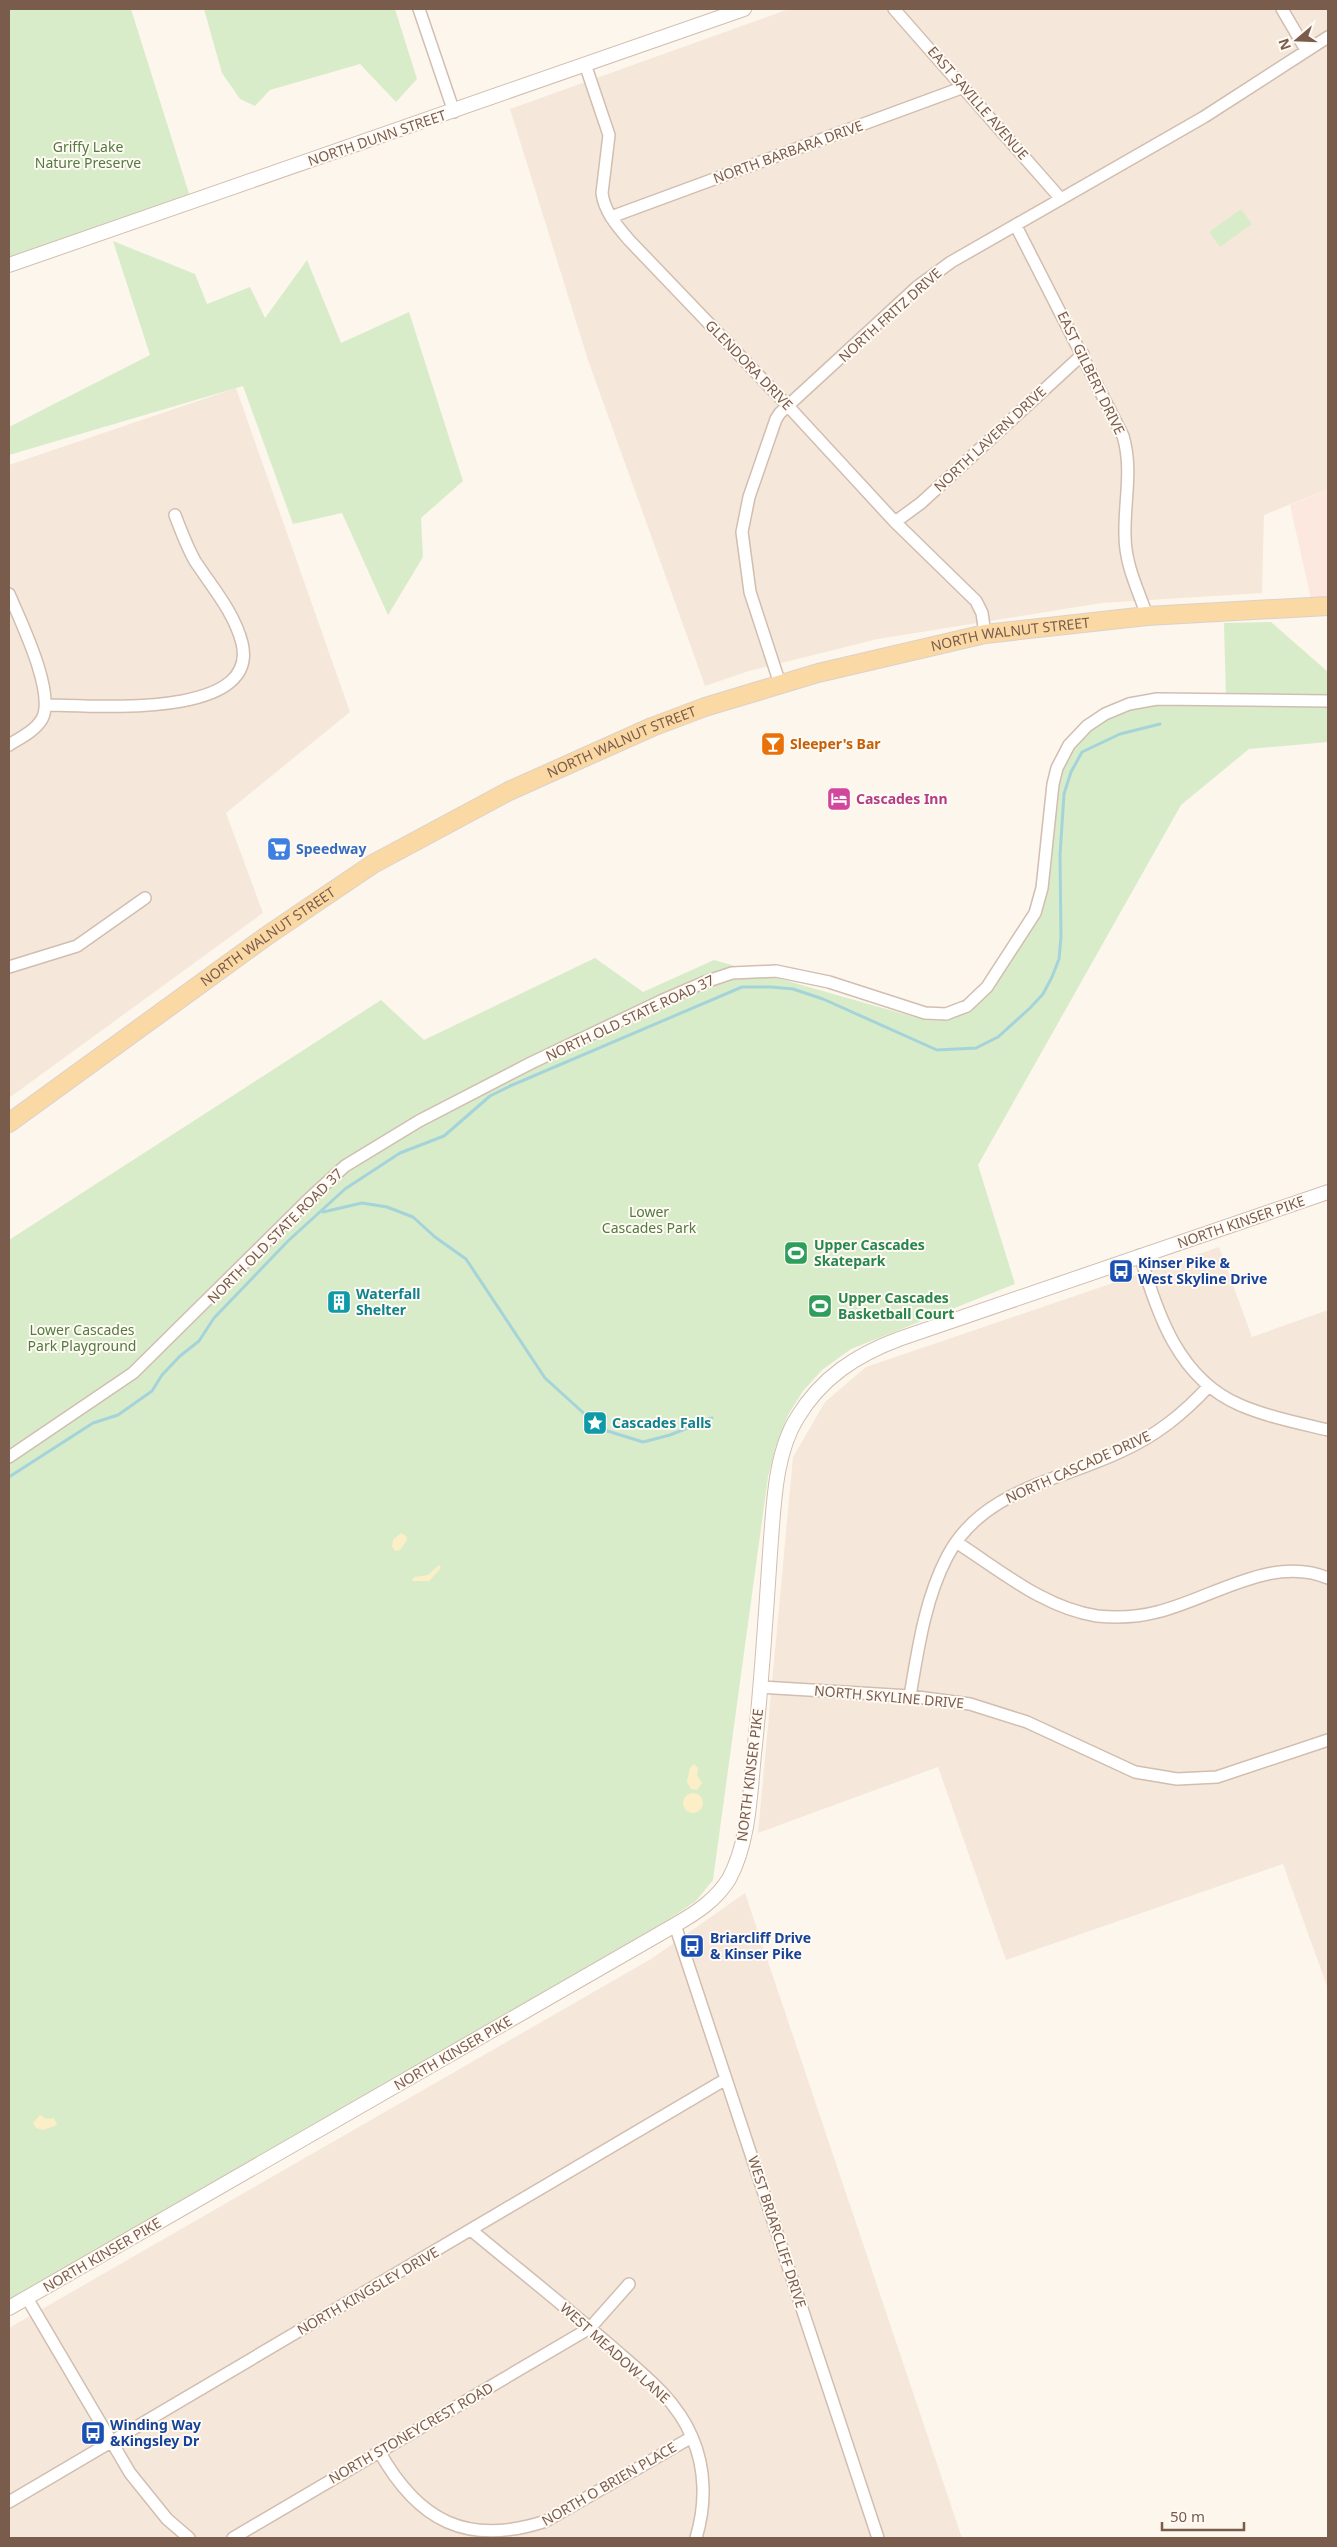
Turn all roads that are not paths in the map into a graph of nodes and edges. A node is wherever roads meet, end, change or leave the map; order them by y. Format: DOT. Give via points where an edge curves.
graph roads {
  1 [pos="419,9"];
  2 [pos="744,9"];
  3 [pos="894,9"];
  4 [pos="1282,9"];
  5 [pos="1328,37"];
  6 [pos="1306,50"];
  7 [pos="585,64"];
  8 [pos="964,87"];
  9 [pos="454,112"];
  10 [pos="1060,199"];
  11 [pos="611,217"];
  12 [pos="1016,226"];
  13 [pos="9,266"];
  14 [pos="1083,354"];
  15 [pos="788,406"];
  16 [pos="176,516"];
  17 [pos="895,522"];
  18 [pos="9,594"];
  19 [pos="1328,606"];
  20 [pos="1147,616"];
  21 [pos="985,634"];
  22 [pos="780,684"];
  23 [pos="1328,701"];
  24 [pos="46,705"];
  25 [pos="9,745"];
  26 [pos="145,898"];
  27 [pos="9,968"];
  28 [pos="9,1123"];
  29 [pos="1328,1192"];
  30 [pos="1140,1255"];
  31 [pos="1209,1386"];
  32 [pos="1328,1430"];
  33 [pos="9,1457"];
  34 [pos="956,1542"];
  35 [pos="1328,1578"];
  36 [pos="760,1687"];
  37 [pos="910,1696"];
  38 [pos="1328,1740"];
  39 [pos="675,1925"];
  40 [pos="726,2079"];
  41 [pos="471,2230"];
  42 [pos="629,2284"];
  43 [pos="27,2298"];
  44 [pos="9,2308"];
  45 [pos="590,2328"];
  46 [pos="692,2437"];
  47 [pos="112,2442"];
  48 [pos="379,2451"];
  49 [pos="9,2502"];
  50 [pos="189,2538"];
  51 [pos="233,2538"];
  52 [pos="696,2538"];
  53 [pos="878,2538"];
  1 -- 9 [label="street"];
  2 -- 7 [label="street, NORTH DUNN STREET"];
  3 -- 8 [label="street, EAST SAVILLE AVENUE"];
  4 -- 6 [label="street"];
  5 -- 6 [label="street, NORTH FRITZ DRIVE"];
  6 -- 10 [label="street, NORTH FRITZ DRIVE" via="1204,117"];
  7 -- 9 [label="street, NORTH DUNN STREET"];
  7 -- 11 [label="street, GLENDORA DRIVE" via="609,135 602,193"];
  8 -- 10 [label="street, EAST SAVILLE AVENUE"];
  8 -- 11 [label="street, NORTH BARBARA DRIVE"];
  9 -- 13 [label="street, NORTH DUNN STREET"];
  10 -- 12 [label="street, NORTH FRITZ DRIVE"];
  11 -- 15 [label="street, GLENDORA DRIVE" via="629,240"];
  12 -- 14 [label="street, EAST GILBERT DRIVE"];
  12 -- 15 [label="street, NORTH FRITZ DRIVE" via="974,247 935,273"];
  14 -- 17 [label="street, NORTH LAVERN DRIVE" via="921,503"];
  14 -- 20 [label="street, EAST GILBERT DRIVE" via="1118,423 1127,449 1126,552"];
  15 -- 17 [label="street, GLENDORA DRIVE"];
  15 -- 22 [label="street, NORTH FRITZ DRIVE" via="776,419 769,437 749,497 742,532 750,592"];
  16 -- 24 [label="street" via="190,551 225,605 238,632 243,655 241,668 214,691 170,704"];
  17 -- 21 [label="street, GLENDORA DRIVE" via="976,602 982,613"];
  18 -- 24 [label="street" via="34,657"];
  19 -- 20 [label="main road, NORTH WALNUT STREET"];
  20 -- 21 [label="main road, NORTH WALNUT STREET"];
  21 -- 22 [label="main road, NORTH WALNUT STREET" via="870,659"];
  22 -- 28 [label="main road, NORTH WALNUT STREET" via="705,707 625,738 509,791 398,850 268,935"];
  23 -- 33 [label="street, NORTH OLD STATE ROAD 37" via="1157,699 1129,704 1105,714 1078,735 1057,768 1050,801 1042,888 1034,913 987,987 967,1006 946,1014 925,1013 829,982 776,971 732,973 664,1000 419,1121 346,1166 133,1373"];
  24 -- 25 [label="street" via="38,724"];
  26 -- 27 [label="street" via="77,946"];
  29 -- 30 [label="street, NORTH KINSER PIKE"];
  30 -- 31 [label="street" via="1170,1337 1190,1367"];
  30 -- 36 [label="street, NORTH KINSER PIKE" via="877,1347 849,1362 821,1385 796,1419 782,1455 773,1515"];
  31 -- 32 [label="street" via="1258,1412"];
  31 -- 34 [label="street, NORTH CASCADE DRIVE" via="1182,1414 1152,1436 1121,1452 1004,1499 981,1514"];
  34 -- 35 [label="street" via="1046,1599 1079,1612 1112,1617 1158,1612 1271,1574 1301,1570"];
  34 -- 37 [label="street, NORTH CASCADE DRIVE" via="932,1593"];
  36 -- 37 [label="street, NORTH SKYLINE DRIVE"];
  36 -- 39 [label="street, NORTH KINSER PIKE" via="749,1803 737,1859 721,1890"];
  37 -- 38 [label="street, NORTH SKYLINE DRIVE" via="950,1700 998,1711 1114,1764 1177,1779 1217,1776"];
  39 -- 40 [label="street, WEST BRIARCLIFF DRIVE"];
  39 -- 43 [label="street, NORTH KINSER PIKE"];
  40 -- 41 [label="street, NORTH KINGSLEY DRIVE"];
  40 -- 53 [label="street, WEST BRIARCLIFF DRIVE"];
  41 -- 45 [label="street, WEST MEADOW LANE"];
  41 -- 47 [label="street, NORTH KINGSLEY DRIVE"];
  42 -- 45 [label="street, NORTH STONEYCREST ROAD"];
  43 -- 44 [label="street, NORTH KINSER PIKE"];
  43 -- 47 [label="street"];
  45 -- 46 [label="street, WEST MEADOW LANE" via="670,2400"];
  45 -- 48 [label="street, NORTH STONEYCREST ROAD"];
  46 -- 48 [label="street, NORTH O BRIEN PLACE" via="546,2521 501,2533 461,2528 434,2517 404,2492"];
  46 -- 52 [label="street, WEST MEADOW LANE" via="700,2461 703,2486 703,2511"];
  47 -- 49 [label="street, NORTH KINGSLEY DRIVE"];
  47 -- 50 [label="street" via="154,2504"];
  48 -- 51 [label="street, NORTH STONEYCREST ROAD"];
}
